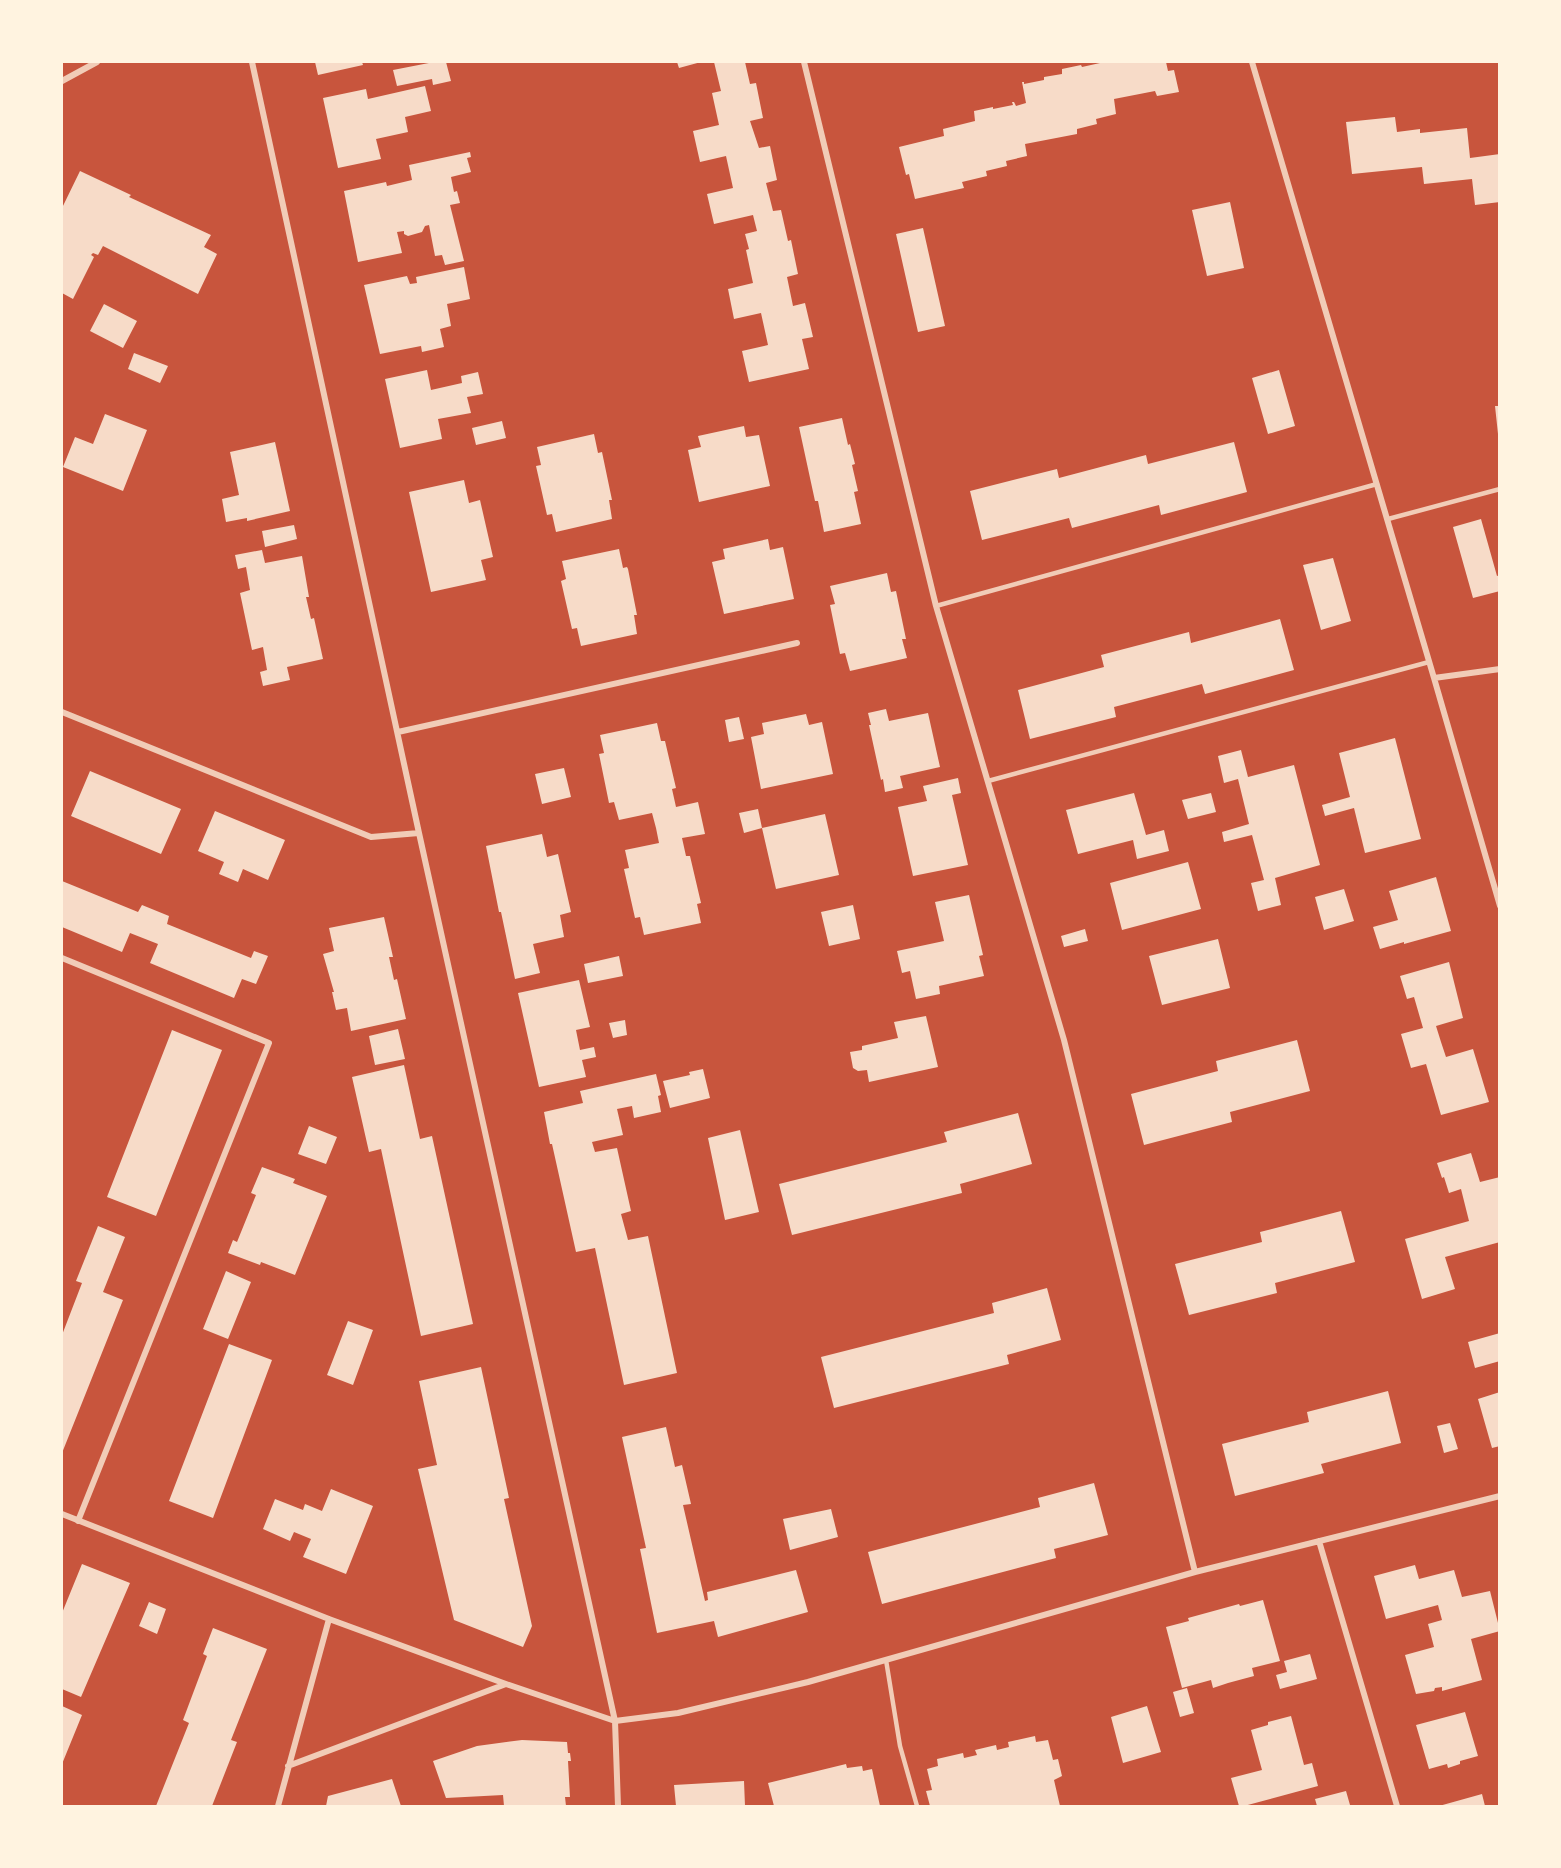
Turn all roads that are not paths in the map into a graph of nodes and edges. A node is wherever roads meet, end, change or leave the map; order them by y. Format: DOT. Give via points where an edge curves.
graph roads {
  1 [pos="97,62"];
  2 [pos="252,62"];
  3 [pos="804,62"];
  4 [pos="1252,62"];
  5 [pos="62,81"];
  6 [pos="1377,484"];
  7 [pos="1500,489"];
  8 [pos="1388,519"];
  9 [pos="936,606"];
  10 [pos="797,643"];
  11 [pos="1430,662"];
  12 [pos="1500,669"];
  13 [pos="1434,678"];
  14 [pos="62,712"];
  15 [pos="398,732"];
  16 [pos="988,781"];
  17 [pos="419,833"];
  18 [pos="1500,906"];
  19 [pos="62,958"];
  20 [pos="1500,1496"];
  21 [pos="62,1514"];
  22 [pos="78,1521"];
  23 [pos="1319,1541"];
  24 [pos="1195,1572"];
  25 [pos="329,1619"];
  26 [pos="886,1660"];
  27 [pos="506,1684"];
  28 [pos="615,1720"];
  29 [pos="288,1766"];
  30 [pos="279,1806"];
  31 [pos="618,1806"];
  32 [pos="917,1806"];
  33 [pos="1397,1806"];
  1 -- 5 [label="street"];
  2 -- 15 [label="street"];
  3 -- 9 [label="street"];
  4 -- 6 [label="street"];
  6 -- 8 [label="street"];
  6 -- 9 [label="lane"];
  7 -- 8 [label="lane"];
  8 -- 11 [label="street"];
  9 -- 16 [label="street"];
  10 -- 15 [label="street"];
  11 -- 13 [label="street"];
  11 -- 16 [label="lane"];
  12 -- 13 [label="street"];
  13 -- 18 [label="street"];
  14 -- 17 [label="street" via="371,837"];
  15 -- 17 [label="street"];
  16 -- 24 [label="street" via="1064,1040"];
  17 -- 28 [label="street"];
  19 -- 22 [label="street" via="269,1043"];
  20 -- 23 [label="street"];
  21 -- 22 [label="street"];
  22 -- 25 [label="street"];
  23 -- 24 [label="street"];
  23 -- 33 [label="street"];
  24 -- 26 [label="street"];
  25 -- 27 [label="street"];
  25 -- 29 [label="street"];
  26 -- 28 [label="street" via="678,1713"];
  26 -- 32 [label="lane" via="900,1746"];
  27 -- 28 [label="street"];
  27 -- 29 [label="street"];
  28 -- 31 [label="street"];
  29 -- 30 [label="street"];
}
